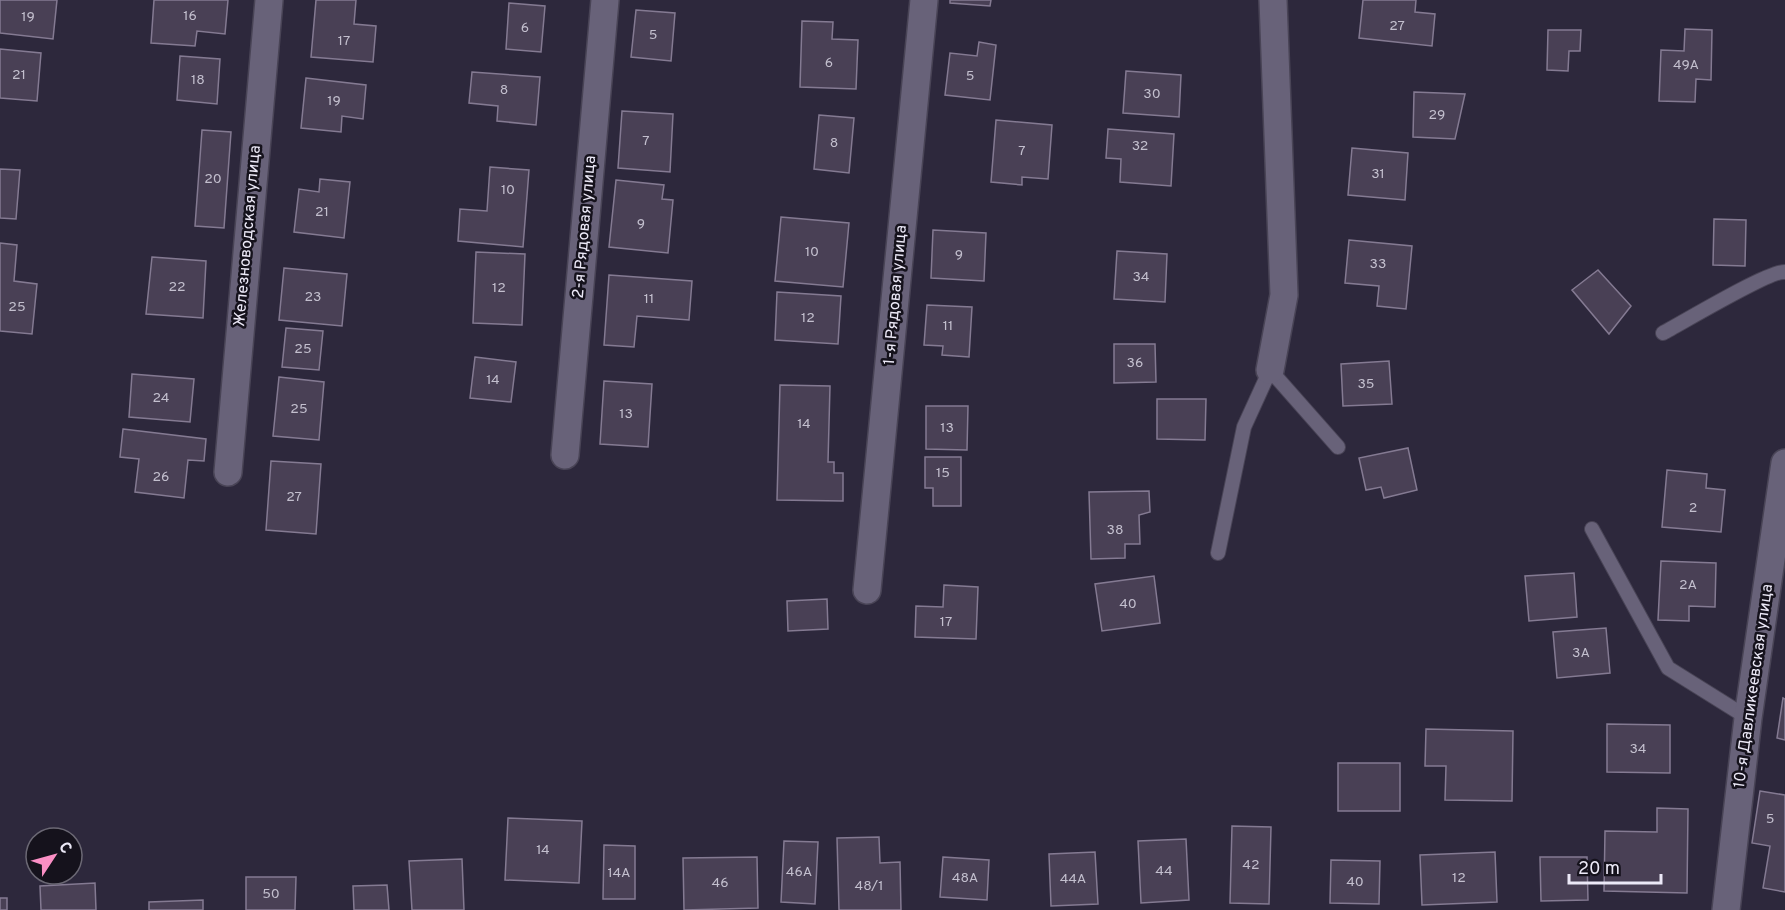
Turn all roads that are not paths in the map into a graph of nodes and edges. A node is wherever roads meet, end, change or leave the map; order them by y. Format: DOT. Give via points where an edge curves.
graph roads {
  1 [pos="269,0"];
  2 [pos="605,0"];
  3 [pos="924,0"];
  4 [pos="1273,0"];
  5 [pos="1785,272"];
  6 [pos="1663,333"];
  7 [pos="1270,370"];
  8 [pos="1338,447"];
  9 [pos="565,455"];
  10 [pos="1785,463"];
  11 [pos="228,472"];
  12 [pos="1592,529"];
  13 [pos="1218,553"];
  14 [pos="867,590"];
  15 [pos="1748,718"];
  16 [pos="1726,910"];
  1 -- 11 [label="street, Железноводская улица"];
  2 -- 9 [label="street, 2-я Рядовая улица"];
  3 -- 14 [label="street, 1-я Рядовая улица"];
  4 -- 7 [label="street" via="1284,295"];
  5 -- 6 [label="lane" via="1759,281"];
  7 -- 8 [label="lane"];
  7 -- 13 [label="lane" via="1244,427"];
  10 -- 15 [label="street, 10-я Давликеевская улица"];
  12 -- 15 [label="lane" via="1668,668"];
  15 -- 16 [label="street, 10-я Давликеевская улица"];
}
